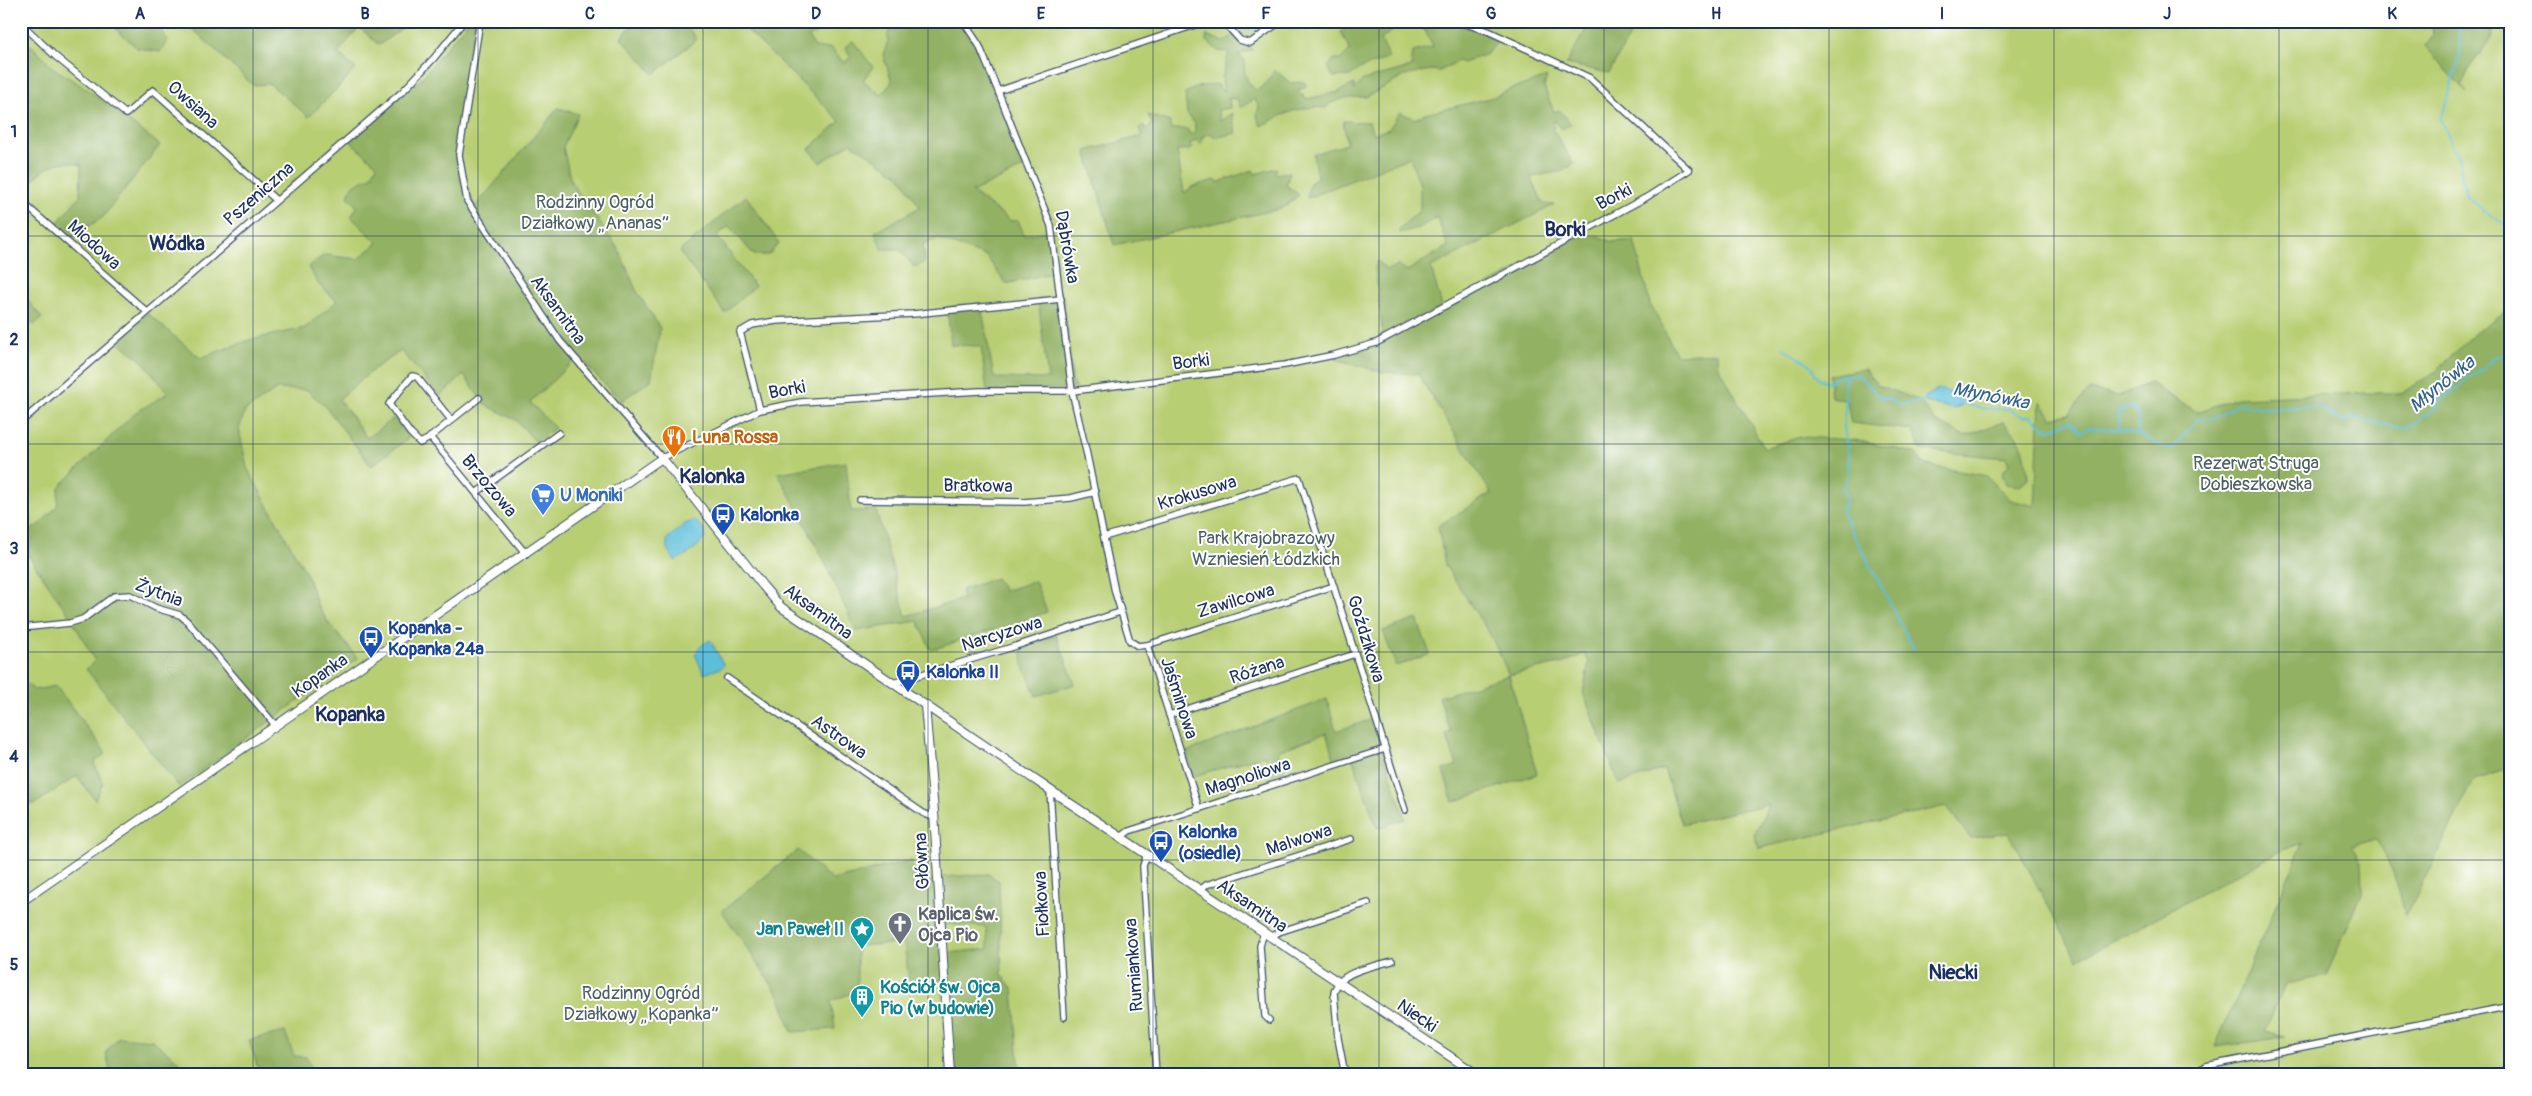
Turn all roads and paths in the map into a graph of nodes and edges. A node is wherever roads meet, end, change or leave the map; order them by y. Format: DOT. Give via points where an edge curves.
graph roads {
  1 [pos="464,21"];
  2 [pos="480,21"];
  3 [pos="628,21"];
  4 [pos="636,21"];
  5 [pos="964,21"];
  6 [pos="1207,21"];
  7 [pos="1224,21"];
  8 [pos="1281,21"];
  9 [pos="1456,21"];
  10 [pos="21,23"];
  11 [pos="998,91"];
  12 [pos="276,200"];
  13 [pos="21,201"];
  14 [pos="1061,298"];
  15 [pos="146,312"];
  16 [pos="1072,391"];
  17 [pos="480,398"];
  18 [pos="760,410"];
  19 [pos="452,420"];
  20 [pos="21,422"];
  21 [pos="559,433"];
  22 [pos="430,437"];
  23 [pos="662,458"];
  24 [pos="1299,478"];
  25 [pos="1095,492"];
  26 [pos="476,493"];
  27 [pos="860,500"];
  28 [pos="1104,537"];
  29 [pos="526,554"];
  30 [pos="1334,586"];
  31 [pos="1120,612"];
  32 [pos="21,628"];
  33 [pos="1147,645"];
  34 [pos="1355,654"];
  35 [pos="727,678"];
  36 [pos="893,683"];
  37 [pos="925,705"];
  38 [pos="1169,714"];
  39 [pos="276,726"];
  40 [pos="1385,749"];
  41 [pos="1050,790"];
  42 [pos="1199,809"];
  43 [pos="1405,810"];
  44 [pos="935,818"];
  45 [pos="1120,836"];
  46 [pos="1351,839"];
  47 [pos="1147,854"];
  48 [pos="1200,890"];
  49 [pos="21,902"];
  50 [pos="1368,903"];
  51 [pos="1264,932"];
  52 [pos="1272,937"];
  53 [pos="1392,961"];
  54 [pos="1339,982"];
  55 [pos="2511,1006"];
  56 [pos="1064,1017"];
  57 [pos="1269,1020"];
  58 [pos="2511,1058"];
  59 [pos="950,1075"];
  60 [pos="1156,1075"];
  61 [pos="1345,1075"];
  62 [pos="1478,1075"];
  63 [pos="2191,1075"];
  64 [pos="2502,1075"];
  1 -- 12 [label="street, Pszeniczna" via="402,90"];
  2 -- 23 [label="street, Aksamitna" via="459,155 467,201 560,341"];
  3 -- 4 [label="street"];
  5 -- 11 [label="street, Dąbrówka" via="979,45"];
  6 -- 11 [label="street"];
  7 -- 8 [label="street" via="1240,40 1250,43"];
  9 -- 16 [label="street, Borki" via="1488,31 1590,78 1689,170 1647,197 1376,343 1285,365"];
  10 -- 12 [label="street, Owsiana" via="55,56 126,114 153,90"];
  11 -- 14 [label="street, Dąbrówka" via="1051,226"];
  12 -- 15 [label="street, Pszeniczna"];
  13 -- 15 [label="street, Miodowa"];
  14 -- 16 [label="street, Dąbrówka"];
  14 -- 18 [label="street" via="913,314 752,325 740,332"];
  15 -- 20 [label="street, Pszeniczna"];
  16 -- 18 [label="street, Borki" via="979,391 864,397 801,402"];
  16 -- 25 [label="street, Dąbrówka"];
  17 -- 19 [label="street"];
  18 -- 23 [label="street, Borki"];
  19 -- 22 [label="street"];
  19 -- 22 [label="street" via="421,381 412,376 389,404 420,443"];
  21 -- 26 [label="street"];
  22 -- 26 [label="street, Brzozowa"];
  23 -- 29 [label="street, Kopanka"];
  23 -- 36 [label="street, Aksamitna" via="775,601"];
  24 -- 28 [label="street, Krokusowa"];
  24 -- 30 [label="street, Goździkowa"];
  25 -- 27 [label="street, Bratkowa" via="1071,498 1024,502"];
  25 -- 28 [label="street, Jaśminowa"];
  26 -- 29 [label="street, Brzozowa"];
  28 -- 31 [label="street, Jaśminowa"];
  29 -- 39 [label="street, Kopanka"];
  30 -- 33 [label="street, Zawilcowa"];
  30 -- 34 [label="street, Goździkowa"];
  31 -- 33 [label="street, Jaśminowa" via="1130,641 1138,646"];
  31 -- 36 [label="street, Narcyzowa"];
  32 -- 39 [label="street, Żytnia" via="70,624 83,619 114,596 130,595 188,621"];
  33 -- 38 [label="street, Jaśminowa"];
  34 -- 38 [label="street, Różana"];
  34 -- 40 [label="street, Goździkowa"];
  35 -- 44 [label="street, Astrowa" via="923,813"];
  36 -- 37 [label="street, Aksamitna"];
  37 -- 41 [label="street, Aksamitna"];
  37 -- 44 [label="street, Główna"];
  38 -- 42 [label="street, Jaśminowa"];
  39 -- 49 [label="street, Kopanka"];
  40 -- 42 [label="street, Magnoliowa"];
  40 -- 43 [label="street, Goździkowa"];
  41 -- 45 [label="street, Aksamitna"];
  41 -- 56 [label="street, Fiołkowa"];
  42 -- 45 [label="street, Magnoliowa"];
  44 -- 59 [label="street, Główna"];
  45 -- 47 [label="street, Aksamitna"];
  46 -- 48 [label="street, Malwowa" via="1206,885"];
  47 -- 48 [label="street, Aksamitna"];
  47 -- 60 [label="street, Rumiankowa" via="1143,866"];
  48 -- 51 [label="street, Aksamitna"];
  50 -- 52 [label="street"];
  51 -- 52 [label="street, Aksamitna"];
  51 -- 57 [label="street" via="1260,946"];
  52 -- 54 [label="street, Aksamitna"];
  53 -- 54 [label="street" via="1347,976"];
  54 -- 61 [label="street" via="1334,993"];
  54 -- 62 [label="street, Niecki"];
  55 -- 63 [label="street" via="2206,1066"];
  58 -- 64 [label="street"];
}
